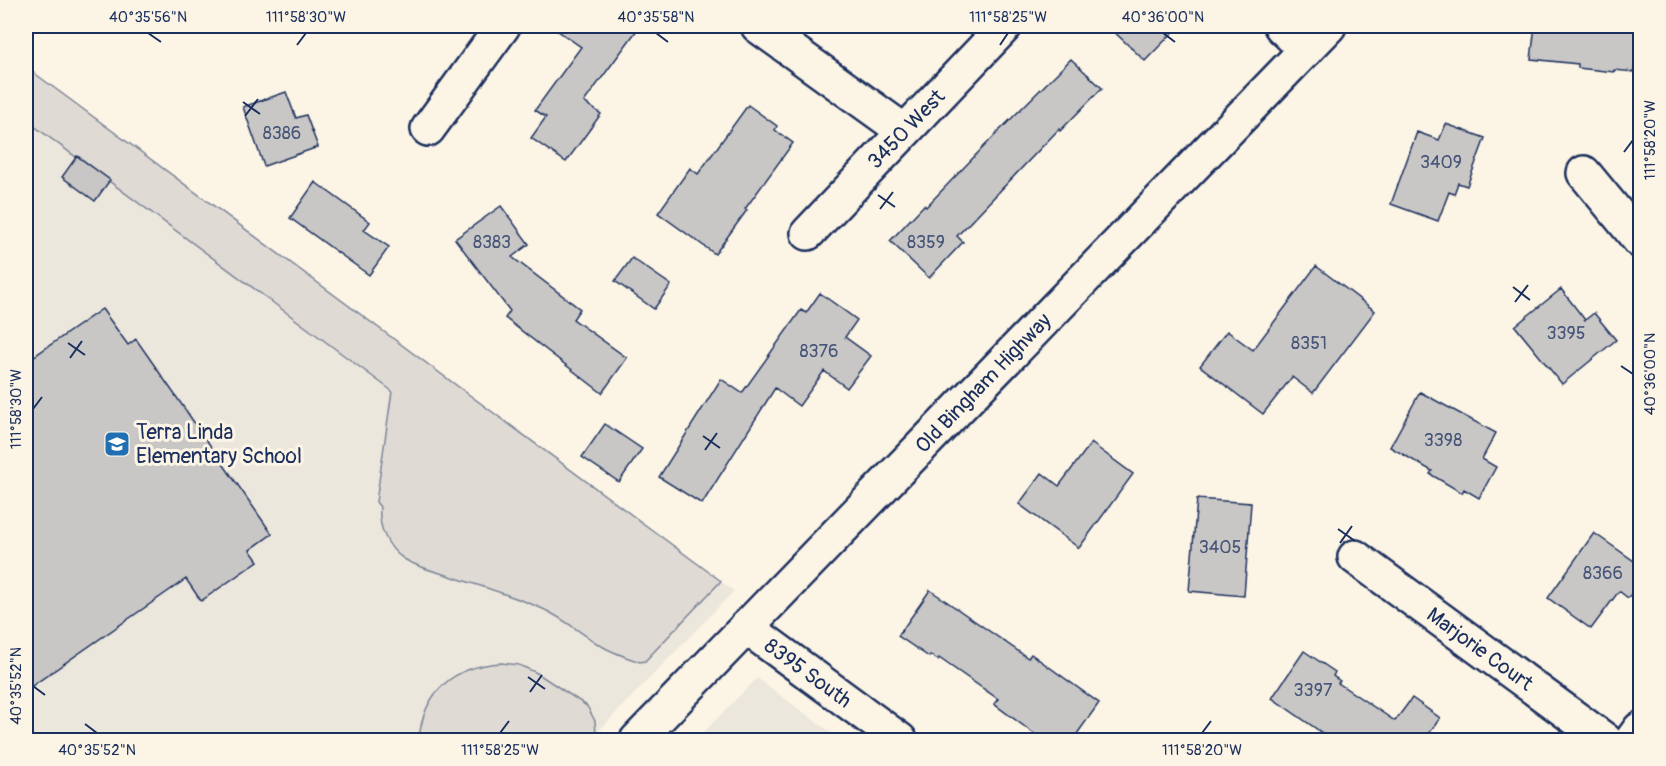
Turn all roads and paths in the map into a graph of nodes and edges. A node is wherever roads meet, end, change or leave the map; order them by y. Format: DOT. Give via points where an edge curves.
graph roads {
  1 [pos="503,26"];
  2 [pos="758,26"];
  3 [pos="1005,26"];
  4 [pos="1281,26"];
  5 [pos="1329,26"];
  6 [pos="1306,50"];
  7 [pos="428,129"];
  8 [pos="904,130"];
  9 [pos="1584,172"];
  10 [pos="808,233"];
  11 [pos="1641,242"];
  12 [pos="1355,557"];
  13 [pos="746,627"];
  14 [pos="1641,729"];
  15 [pos="637,741"];
  16 [pos="900,741"];
  17 [pos="1605,741"];
  18 [pos="1632,741"];
  1 -- 7 [label="street"];
  2 -- 8 [label="street"];
  3 -- 8 [label="street, 3450 West"];
  4 -- 6 [label="street"];
  5 -- 6 [label="street, Old Bingham Highway"];
  6 -- 13 [label="street, Old Bingham Highway"];
  8 -- 10 [label="street, 3450 West"];
  9 -- 11 [label="street"];
  12 -- 17 [label="street, Marjorie Court"];
  13 -- 15 [label="street, Old Bingham Highway"];
  13 -- 16 [label="street, 8395 South"];
  14 -- 18 [label="street"];
}
